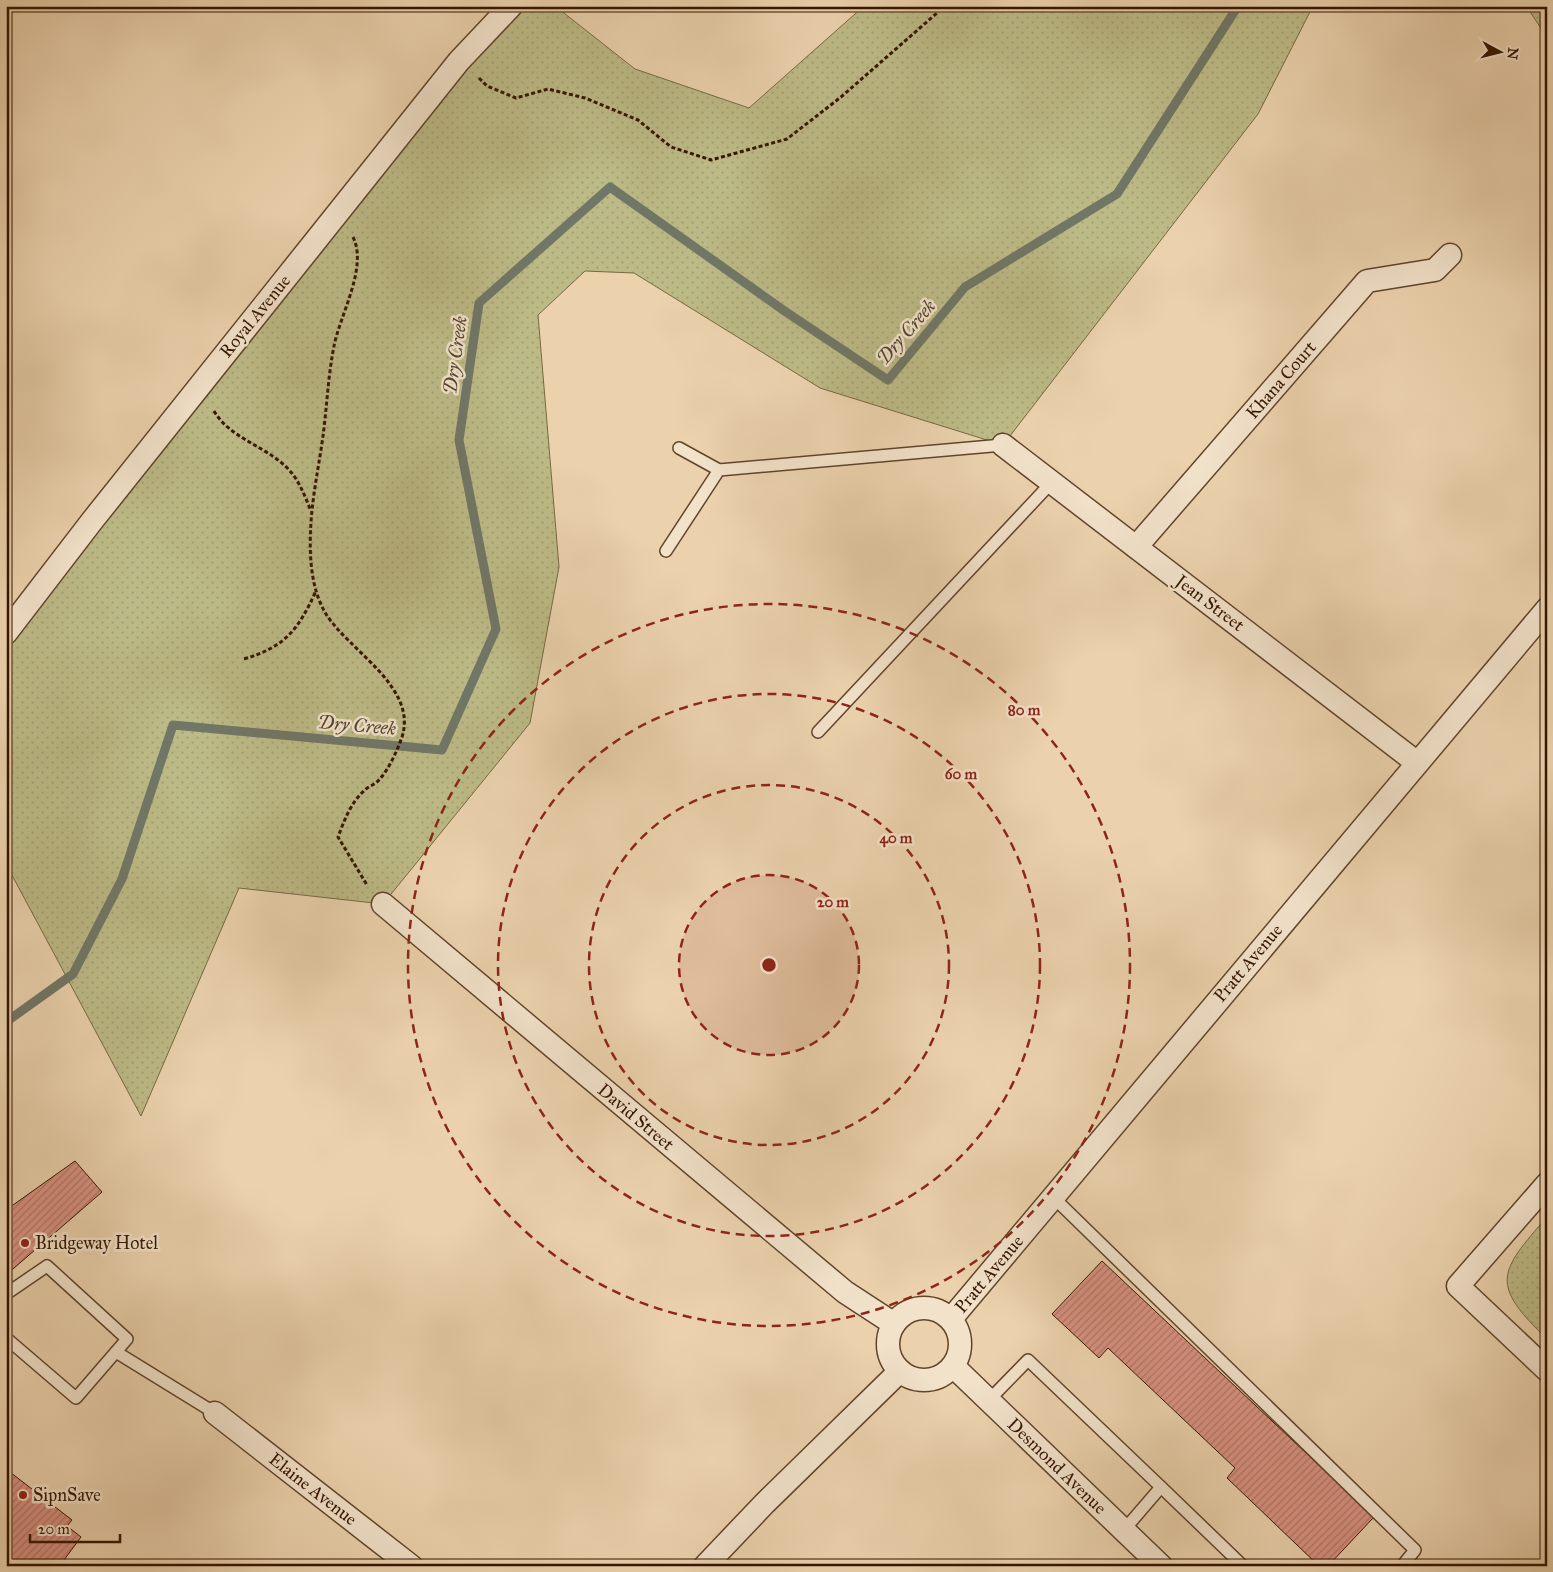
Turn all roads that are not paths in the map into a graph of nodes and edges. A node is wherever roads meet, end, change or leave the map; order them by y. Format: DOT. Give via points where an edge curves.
graph roads {
  1 [pos="511,6"];
  2 [pos="1450,255"];
  3 [pos="1003,445"];
  4 [pos="679,448"];
  5 [pos="719,470"];
  6 [pos="1052,482"];
  7 [pos="1136,547"];
  8 [pos="666,551"];
  9 [pos="1547,609"];
  10 [pos="6,633"];
  11 [pos="818,732"];
  12 [pos="1416,762"];
  13 [pos="383,904"];
  14 [pos="1547,1184"];
  15 [pos="1054,1197"];
  16 [pos="6,1294"];
  17 [pos="951,1319"];
  18 [pos="894,1324"];
  19 [pos="6,1338"];
  20 [pos="116,1352"];
  21 [pos="953,1366"];
  22 [pos="1547,1370"];
  23 [pos="900,1371"];
  24 [pos="989,1400"];
  25 [pos="215,1413"];
  26 [pos="1161,1487"];
  27 [pos="1124,1530"];
  28 [pos="411,1566"];
  29 [pos="706,1566"];
  30 [pos="1161,1566"];
  31 [pos="1243,1566"];
  32 [pos="1402,1566"];
  1 -- 10 [label="street, Royal Avenue" via="458,61"];
  2 -- 7 [label="street, Khana Court" via="1436,270 1366,281"];
  3 -- 5 [label="lane"];
  3 -- 6 [label="street, Jean Street"];
  4 -- 5 [label="lane"];
  5 -- 8 [label="lane"];
  6 -- 7 [label="street, Jean Street"];
  6 -- 11 [label="lane"];
  7 -- 12 [label="street, Jean Street"];
  9 -- 12 [label="street, Pratt Avenue"];
  12 -- 15 [label="street, Pratt Avenue"];
  13 -- 18 [label="street, David Street" via="838,1285"];
  14 -- 22 [label="street" via="1458,1286"];
  15 -- 17 [label="street, Pratt Avenue"];
  15 -- 32 [label="lane" via="1415,1550"];
  16 -- 20 [label="lane" via="47,1266 127,1339"];
  17 -- 18 [label="street" via="937,1310 924,1307 902,1314"];
  17 -- 21 [label="street" via="958,1330 960,1343"];
  18 -- 23 [label="street" via="888,1339 889,1352"];
  19 -- 20 [label="lane" via="76,1398"];
  20 -- 25 [label="lane"];
  21 -- 23 [label="street" via="930,1380 917,1380"];
  21 -- 24 [label="street, Desmond Avenue"];
  23 -- 29 [label="street" via="765,1503"];
  24 -- 26 [label="lane" via="1028,1360"];
  24 -- 27 [label="street, Desmond Avenue"];
  25 -- 28 [label="street, Elaine Avenue"];
  26 -- 27 [label="lane"];
  26 -- 31 [label="lane"];
  27 -- 30 [label="street, Desmond Avenue"];
}
